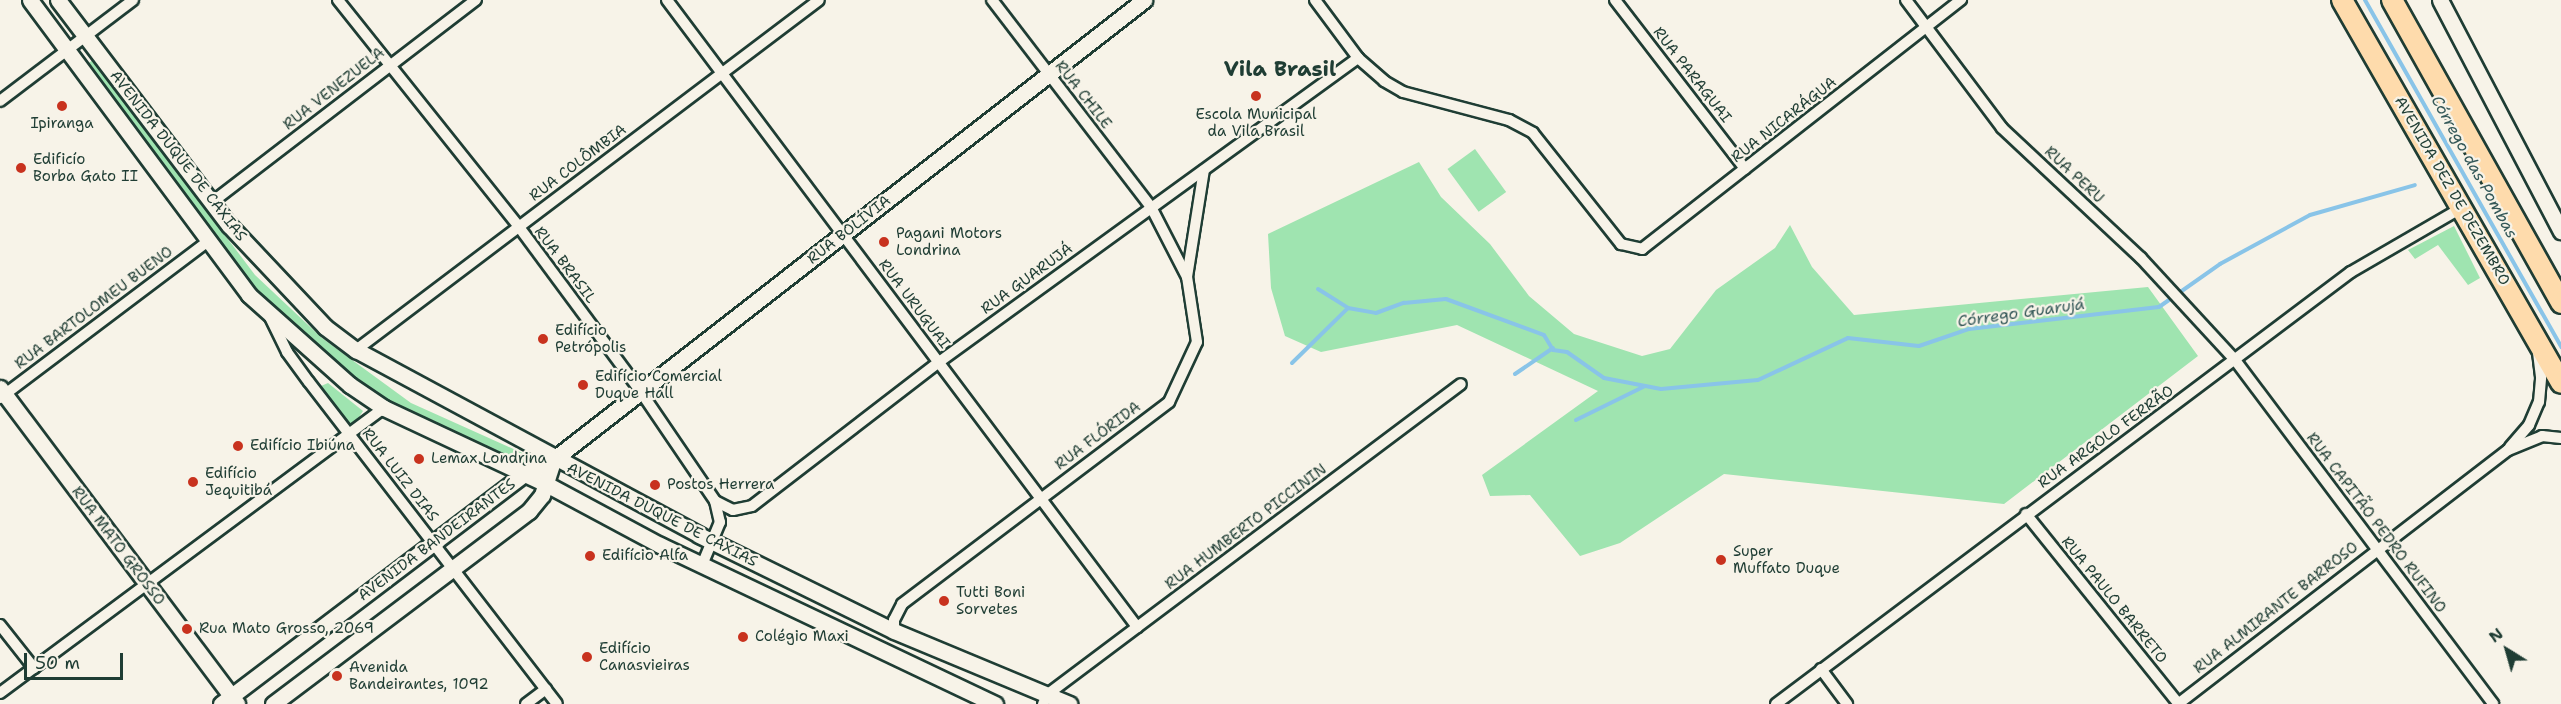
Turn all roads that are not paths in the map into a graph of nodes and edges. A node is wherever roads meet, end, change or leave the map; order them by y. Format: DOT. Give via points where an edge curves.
graph roads {
  1 [pos="30,0"];
  2 [pos="58,0"];
  3 [pos="133,0"];
  4 [pos="338,0"];
  5 [pos="476,0"];
  6 [pos="667,0"];
  7 [pos="819,0"];
  8 [pos="992,0"];
  9 [pos="1144,0"];
  10 [pos="1315,0"];
  11 [pos="1615,0"];
  12 [pos="1906,0"];
  13 [pos="1961,0"];
  14 [pos="2342,0"];
  15 [pos="2392,0"];
  16 [pos="2440,0"];
  17 [pos="1926,27"];
  18 [pos="84,37"];
  19 [pos="68,49"];
  20 [pos="1358,58"];
  21 [pos="388,66"];
  22 [pos="1047,72"];
  23 [pos="722,73"];
  24 [pos="0,101"];
  25 [pos="1745,169"];
  26 [pos="1204,170"];
  27 [pos="211,203"];
  28 [pos="1151,207"];
  29 [pos="2463,207"];
  30 [pos="519,227"];
  31 [pos="2561,231"];
  32 [pos="843,235"];
  33 [pos="207,242"];
  34 [pos="1187,277"];
  35 [pos="2561,303"];
  36 [pos="270,317"];
  37 [pos="2537,341"];
  38 [pos="356,350"];
  39 [pos="2235,360"];
  40 [pos="939,362"];
  41 [pos="2561,383"];
  42 [pos="1461,384"];
  43 [pos="641,392"];
  44 [pos="2,393"];
  45 [pos="384,408"];
  46 [pos="350,435"];
  47 [pos="2561,438"];
  48 [pos="2508,450"];
  49 [pos="554,459"];
  50 [pos="524,474"];
  51 [pos="546,484"];
  52 [pos="1041,498"];
  53 [pos="715,501"];
  54 [pos="2026,514"];
  55 [pos="434,542"];
  56 [pos="712,542"];
  57 [pos="2377,549"];
  58 [pos="702,565"];
  59 [pos="453,567"];
  60 [pos="147,585"];
  61 [pos="878,623"];
  62 [pos="0,625"];
  63 [pos="1137,627"];
  64 [pos="894,631"];
  65 [pos="867,645"];
  66 [pos="885,655"];
  67 [pos="34,668"];
  68 [pos="1821,669"];
  69 [pos="546,689"];
  70 [pos="0,693"];
  71 [pos="1046,699"];
  72 [pos="230,701"];
  73 [pos="273,704"];
  74 [pos="526,704"];
  75 [pos="557,704"];
  76 [pos="995,704"];
  77 [pos="1069,704"];
  78 [pos="1776,704"];
  79 [pos="1847,704"];
  80 [pos="2178,704"];
  81 [pos="2493,704"];
  1 -- 19 [label="main road, AVENIDA DUQUE DE CAXIAS"];
  2 -- 18 [label="main road, AVENIDA DUQUE DE CAXIAS"];
  3 -- 18 [label="street"];
  4 -- 21 [label="street, RUA BRASIL"];
  5 -- 21 [label="street, RUA VENEZUELA"];
  6 -- 23 [label="street, RUA URUGUAI"];
  7 -- 23 [label="street, RUA COLÔMBIA"];
  8 -- 22 [label="street, RUA CHILE"];
  9 -- 22 [label="main road, RUA BOLÍVIA"];
  10 -- 20 [label="street"];
  11 -- 25 [label="street, RUA PARAGUAI"];
  12 -- 17 [label="street, RUA PERU"];
  13 -- 17 [label="street, RUA NICARÁGUA"];
  14 -- 29 [label="highway, AVENIDA DEZ DE DEZEMBRO"];
  15 -- 35 [label="highway"];
  16 -- 31 [label="main road"];
  17 -- 25 [label="street, RUA NICARÁGUA"];
  17 -- 39 [label="street, RUA PERU" via="2002,128 2171,290"];
  18 -- 19 [label="street"];
  18 -- 27 [label="main road, AVENIDA DUQUE DE CAXIAS"];
  19 -- 24 [label="street"];
  19 -- 33 [label="main road, AVENIDA DUQUE DE CAXIAS"];
  20 -- 25 [label="street, RUA NICARÁGUA" via="1384,81 1404,92 1509,120 1533,134 1621,244 1642,249"];
  20 -- 26 [label="street, RUA GUARUJÁ"];
  21 -- 27 [label="street, RUA VENEZUELA"];
  21 -- 30 [label="street, RUA BRASIL"];
  22 -- 28 [label="street, RUA CHILE"];
  22 -- 32 [label="main road, RUA BOLÍVIA"];
  23 -- 30 [label="street, RUA COLÔMBIA"];
  23 -- 32 [label="street, RUA URUGUAI"];
  26 -- 28 [label="street, RUA GUARUJÁ"];
  26 -- 34 [label="street"];
  27 -- 38 [label="main road, AVENIDA DUQUE DE CAXIAS" via="326,327"];
  28 -- 34 [label="street, RUA FLÓRIDA"];
  28 -- 40 [label="street, RUA GUARUJÁ"];
  29 -- 37 [label="highway, AVENIDA DEZ DE DEZEMBRO"];
  29 -- 39 [label="street, RUA ARGOLO FERRÃO" via="2351,272"];
  30 -- 38 [label="street, RUA COLÔMBIA"];
  30 -- 43 [label="street, RUA BRASIL"];
  32 -- 40 [label="street, RUA URUGUAI"];
  32 -- 43 [label="main road, RUA BOLÍVIA"];
  33 -- 36 [label="main road, AVENIDA DUQUE DE CAXIAS"];
  33 -- 44 [label="street, RUA BARTOLOMEU BUENO"];
  34 -- 52 [label="street, RUA FLÓRIDA" via="1197,342 1169,402"];
  36 -- 45 [label="main road, AVENIDA DUQUE DE CAXIAS"];
  36 -- 46 [label="street, RUA LUIZ DIAS" via="287,352"];
  37 -- 41 [label="highway, AVENIDA DEZ DE DEZEMBRO"];
  37 -- 48 [label="street, RUA ALMIRANTE BARROSO" via="2541,377 2538,402 2529,425"];
  38 -- 49 [label="main road, AVENIDA DUQUE DE CAXIAS"];
  39 -- 54 [label="street, RUA ARGOLO FERRÃO"];
  39 -- 57 [label="street, RUA CAPITÃO PEDRO RUFINO"];
  40 -- 52 [label="street, RUA URUGUAI"];
  40 -- 53 [label="street, RUA GUARUJÁ" via="752,506 734,510"];
  42 -- 63 [label="street, RUA HUMBERTO PICCININ"];
  43 -- 49 [label="main road, RUA BOLÍVIA"];
  43 -- 53 [label="street, RUA BRASIL"];
  44 -- 60 [label="main road, RUA MATO GROSSO"];
  45 -- 46 [label="street"];
  45 -- 50 [label="main road, AVENIDA DUQUE DE CAXIAS"];
  46 -- 55 [label="street, RUA LUIZ DIAS"];
  46 -- 60 [label="street"];
  47 -- 48 [label="street, RUA ALMIRANTE BARROSO" via="2542,436"];
  48 -- 57 [label="street, RUA ALMIRANTE BARROSO"];
  49 -- 50 [label="main road, AVENIDA BANDEIRANTES"];
  49 -- 51 [label="main road, AVENIDA BANDEIRANTES"];
  49 -- 56 [label="main road, AVENIDA DUQUE DE CAXIAS"];
  50 -- 51 [label="main road, AVENIDA DUQUE DE CAXIAS"];
  50 -- 55 [label="main road, AVENIDA BANDEIRANTES"];
  51 -- 58 [label="main road, AVENIDA DUQUE DE CAXIAS"];
  51 -- 59 [label="main road, AVENIDA BANDEIRANTES" via="529,511"];
  52 -- 63 [label="street, RUA URUGUAI"];
  52 -- 64 [label="street, RUA FLÓRIDA" via="902,604 894,620"];
  53 -- 56 [label="street" via="721,518"];
  54 -- 68 [label="street, RUA ARGOLO FERRÃO"];
  54 -- 80 [label="street, RUA PAULO BARRETO"];
  55 -- 59 [label="street, RUA LUIZ DIAS"];
  55 -- 72 [label="main road, AVENIDA BANDEIRANTES"];
  56 -- 58 [label="street"];
  56 -- 61 [label="main road, AVENIDA DUQUE DE CAXIAS"];
  57 -- 80 [label="street, RUA ALMIRANTE BARROSO"];
  57 -- 81 [label="street, RUA CAPITÃO PEDRO RUFINO"];
  58 -- 65 [label="main road, AVENIDA DUQUE DE CAXIAS"];
  59 -- 69 [label="street, RUA LUIZ DIAS"];
  59 -- 73 [label="main road, AVENIDA BANDEIRANTES"];
  60 -- 67 [label="street"];
  60 -- 72 [label="main road, RUA MATO GROSSO"];
  61 -- 64 [label="main road, AVENIDA DUQUE DE CAXIAS"];
  61 -- 65 [label="main road" via="867,632"];
  62 -- 67 [label="street"];
  63 -- 71 [label="street, RUA HUMBERTO PICCININ"];
  64 -- 66 [label="main road" via="894,645"];
  64 -- 71 [label="main road, AVENIDA DUQUE DE CAXIAS"];
  65 -- 66 [label="main road, AVENIDA DUQUE DE CAXIAS"];
  66 -- 76 [label="main road, AVENIDA DUQUE DE CAXIAS"];
  67 -- 70 [label="street"];
  68 -- 78 [label="street, RUA ARGOLO FERRÃO"];
  68 -- 79 [label="street"];
  69 -- 74 [label="street"];
  69 -- 75 [label="street, RUA LUIZ DIAS"];
  71 -- 77 [label="main road, AVENIDA DUQUE DE CAXIAS"];
}
